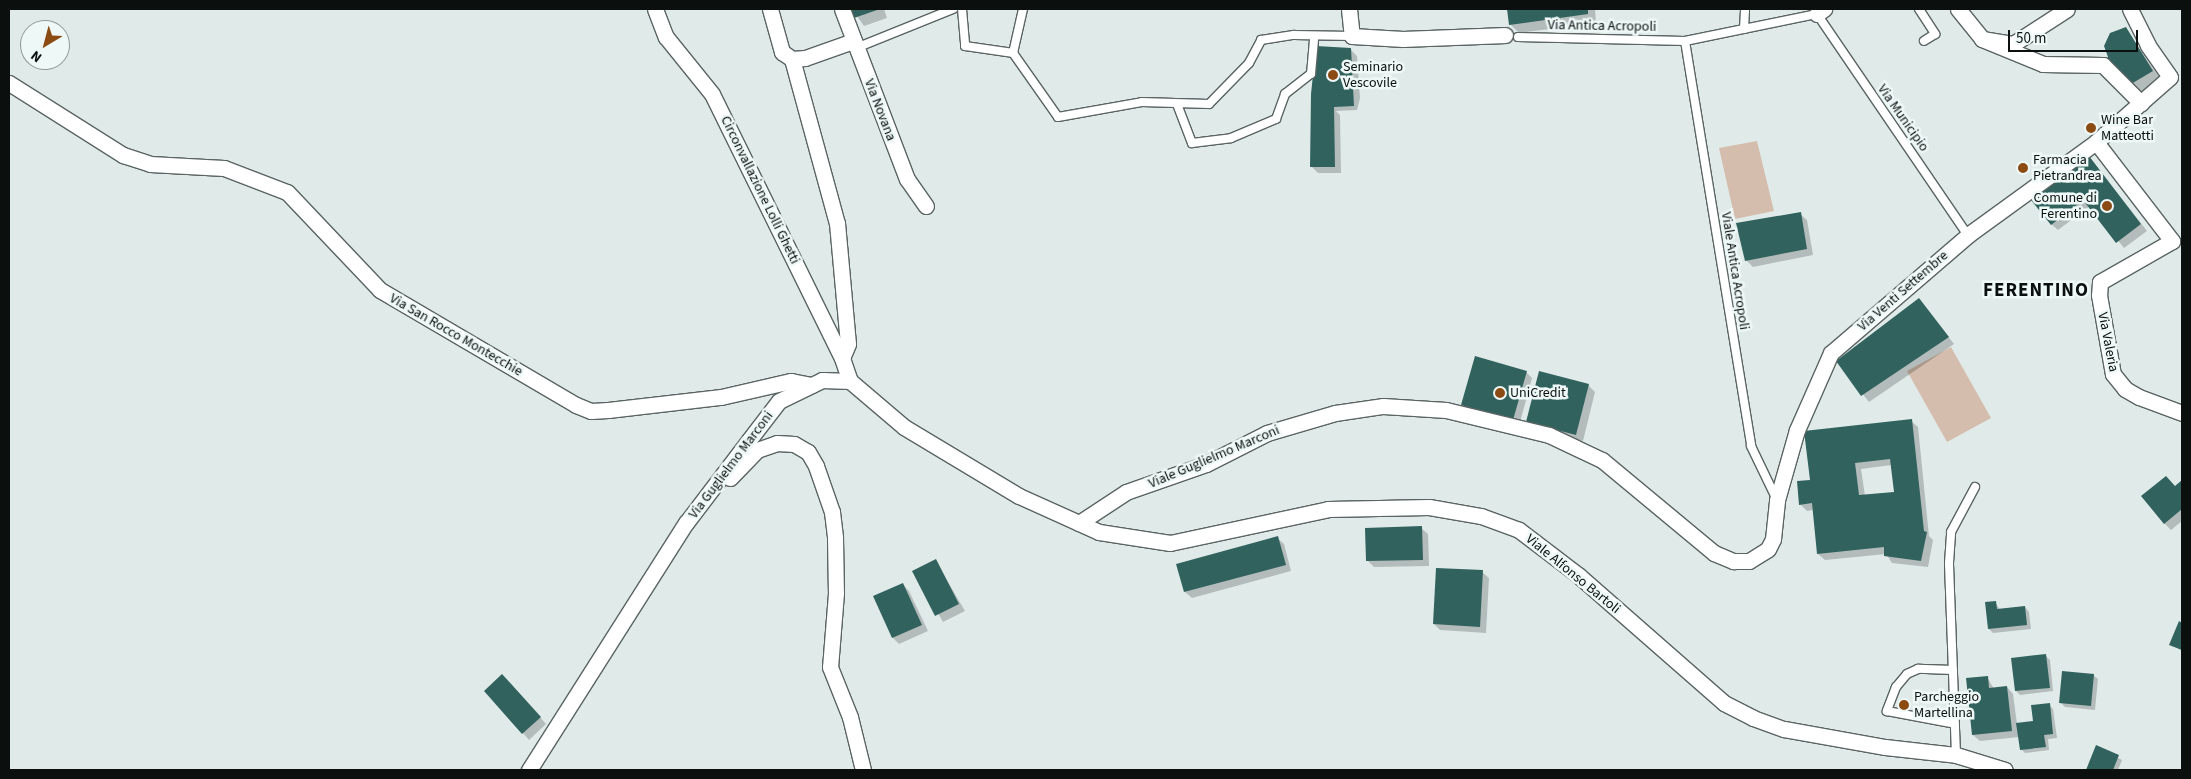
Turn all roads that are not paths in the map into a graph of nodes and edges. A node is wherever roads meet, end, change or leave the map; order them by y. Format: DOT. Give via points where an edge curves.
graph roads {
  1 [pos="655,9"];
  2 [pos="770,9"];
  3 [pos="842,9"];
  4 [pos="953,9"];
  5 [pos="962,9"];
  6 [pos="1023,9"];
  7 [pos="1349,9"];
  8 [pos="1745,9"];
  9 [pos="1919,9"];
  10 [pos="1958,9"];
  11 [pos="2067,9"];
  12 [pos="2130,9"];
  13 [pos="1821,12"];
  14 [pos="1744,29"];
  15 [pos="1314,36"];
  16 [pos="1352,36"];
  17 [pos="1511,36"];
  18 [pos="1982,39"];
  19 [pos="1685,41"];
  20 [pos="1924,41"];
  21 [pos="855,44"];
  22 [pos="1012,53"];
  23 [pos="792,59"];
  24 [pos="9,83"];
  25 [pos="2141,103"];
  26 [pos="1177,104"];
  27 [pos="2096,142"];
  28 [pos="926,206"];
  29 [pos="1968,235"];
  30 [pos="2177,238"];
  31 [pos="842,358"];
  32 [pos="850,381"];
  33 [pos="812,385"];
  34 [pos="2182,413"];
  35 [pos="718,480"];
  36 [pos="1974,487"];
  37 [pos="1776,500"];
  38 [pos="1079,523"];
  39 [pos="1733,561"];
  40 [pos="1953,670"];
  41 [pos="1955,724"];
  42 [pos="1956,755"];
  43 [pos="529,770"];
  44 [pos="863,770"];
  45 [pos="2005,770"];
  1 -- 31 [label="street, Circonvallazione Lolli Ghetti" via="666,37 712,94"];
  2 -- 23 [label="street" via="782,52"];
  3 -- 21 [label="street, Via Novana"];
  4 -- 21 [label="lane"];
  5 -- 22 [label="lane" via="965,46"];
  6 -- 22 [label="lane"];
  7 -- 16 [label="street"];
  8 -- 14 [label="lane"];
  9 -- 20 [label="lane" via="1935,34"];
  10 -- 18 [label="street"];
  11 -- 18 [label="street" via="2013,44"];
  12 -- 25 [label="street, Via Venti Settembre" via="2148,45 2170,77"];
  13 -- 14 [label="lane, Via Antica Acropoli"];
  13 -- 29 [label="lane, Via Municipio"];
  14 -- 19 [label="lane, Via Antica Acropoli"];
  15 -- 16 [label="lane"];
  15 -- 26 [label="lane" via="1261,40 1249,63 1209,104"];
  15 -- 26 [label="lane" via="1311,74 1285,94 1276,119 1231,138 1192,143"];
  16 -- 17 [label="street" via="1402,39"];
  17 -- 19 [label="lane, Via Antica Acropoli"];
  18 -- 25 [label="street" via="2043,64 2103,65"];
  19 -- 37 [label="lane, Viale Antica Acropoli" via="1751,446"];
  21 -- 23 [label="street"];
  21 -- 28 [label="street, Via Novana" via="907,179"];
  22 -- 26 [label="lane" via="1058,117 1142,102"];
  23 -- 31 [label="street" via="837,223 848,344"];
  24 -- 33 [label="street, Via San Rocco Montecchie" via="124,155 150,164 224,168 287,192 380,290 576,405 591,410 608,410 721,397 792,380"];
  25 -- 27 [label="street, Via Venti Settembre"];
  27 -- 29 [label="street, Via Venti Settembre"];
  27 -- 30 [label="street"];
  29 -- 37 [label="street, Via Venti Settembre" via="1831,353 1797,430"];
  30 -- 34 [label="street, Via Valeria" via="2100,282 2098,287 2110,360 2117,382 2138,397"];
  31 -- 32 [label="street, Circonvallazione Lolli Ghetti"];
  32 -- 33 [label="street, Via Guglielmo Marconi" via="822,380"];
  32 -- 38 [label="street" via="904,427 1019,496"];
  33 -- 35 [label="street, Via Guglielmo Marconi" via="779,402"];
  35 -- 43 [label="street, Via Guglielmo Marconi" via="686,523"];
  35 -- 44 [label="street" via="729,478 757,450 777,443 794,444 808,452 816,466 832,512 835,538 836,593 830,668 850,716"];
  36 -- 40 [label="lane" via="1952,532 1949,563"];
  37 -- 39 [label="street, Via Venti Settembre" via="1773,539 1768,549 1749,561"];
  38 -- 39 [label="street, Viale Guglielmo Marconi" via="1126,492 1206,464 1266,433 1335,413 1383,406 1446,410 1549,435 1602,460 1685,531"];
  38 -- 42 [label="street, Viale Alfonso Bartoli" via="1098,532 1170,542 1328,509 1429,507 1481,516 1519,530 1578,575 1724,703 1753,718 1793,730 1884,747"];
  40 -- 41 [label="lane"];
  40 -- 41 [label="lane" via="1918,669 1907,674 1896,687 1887,711"];
  41 -- 42 [label="lane"];
  42 -- 45 [label="street, Viale Alfonso Bartoli"];
}
